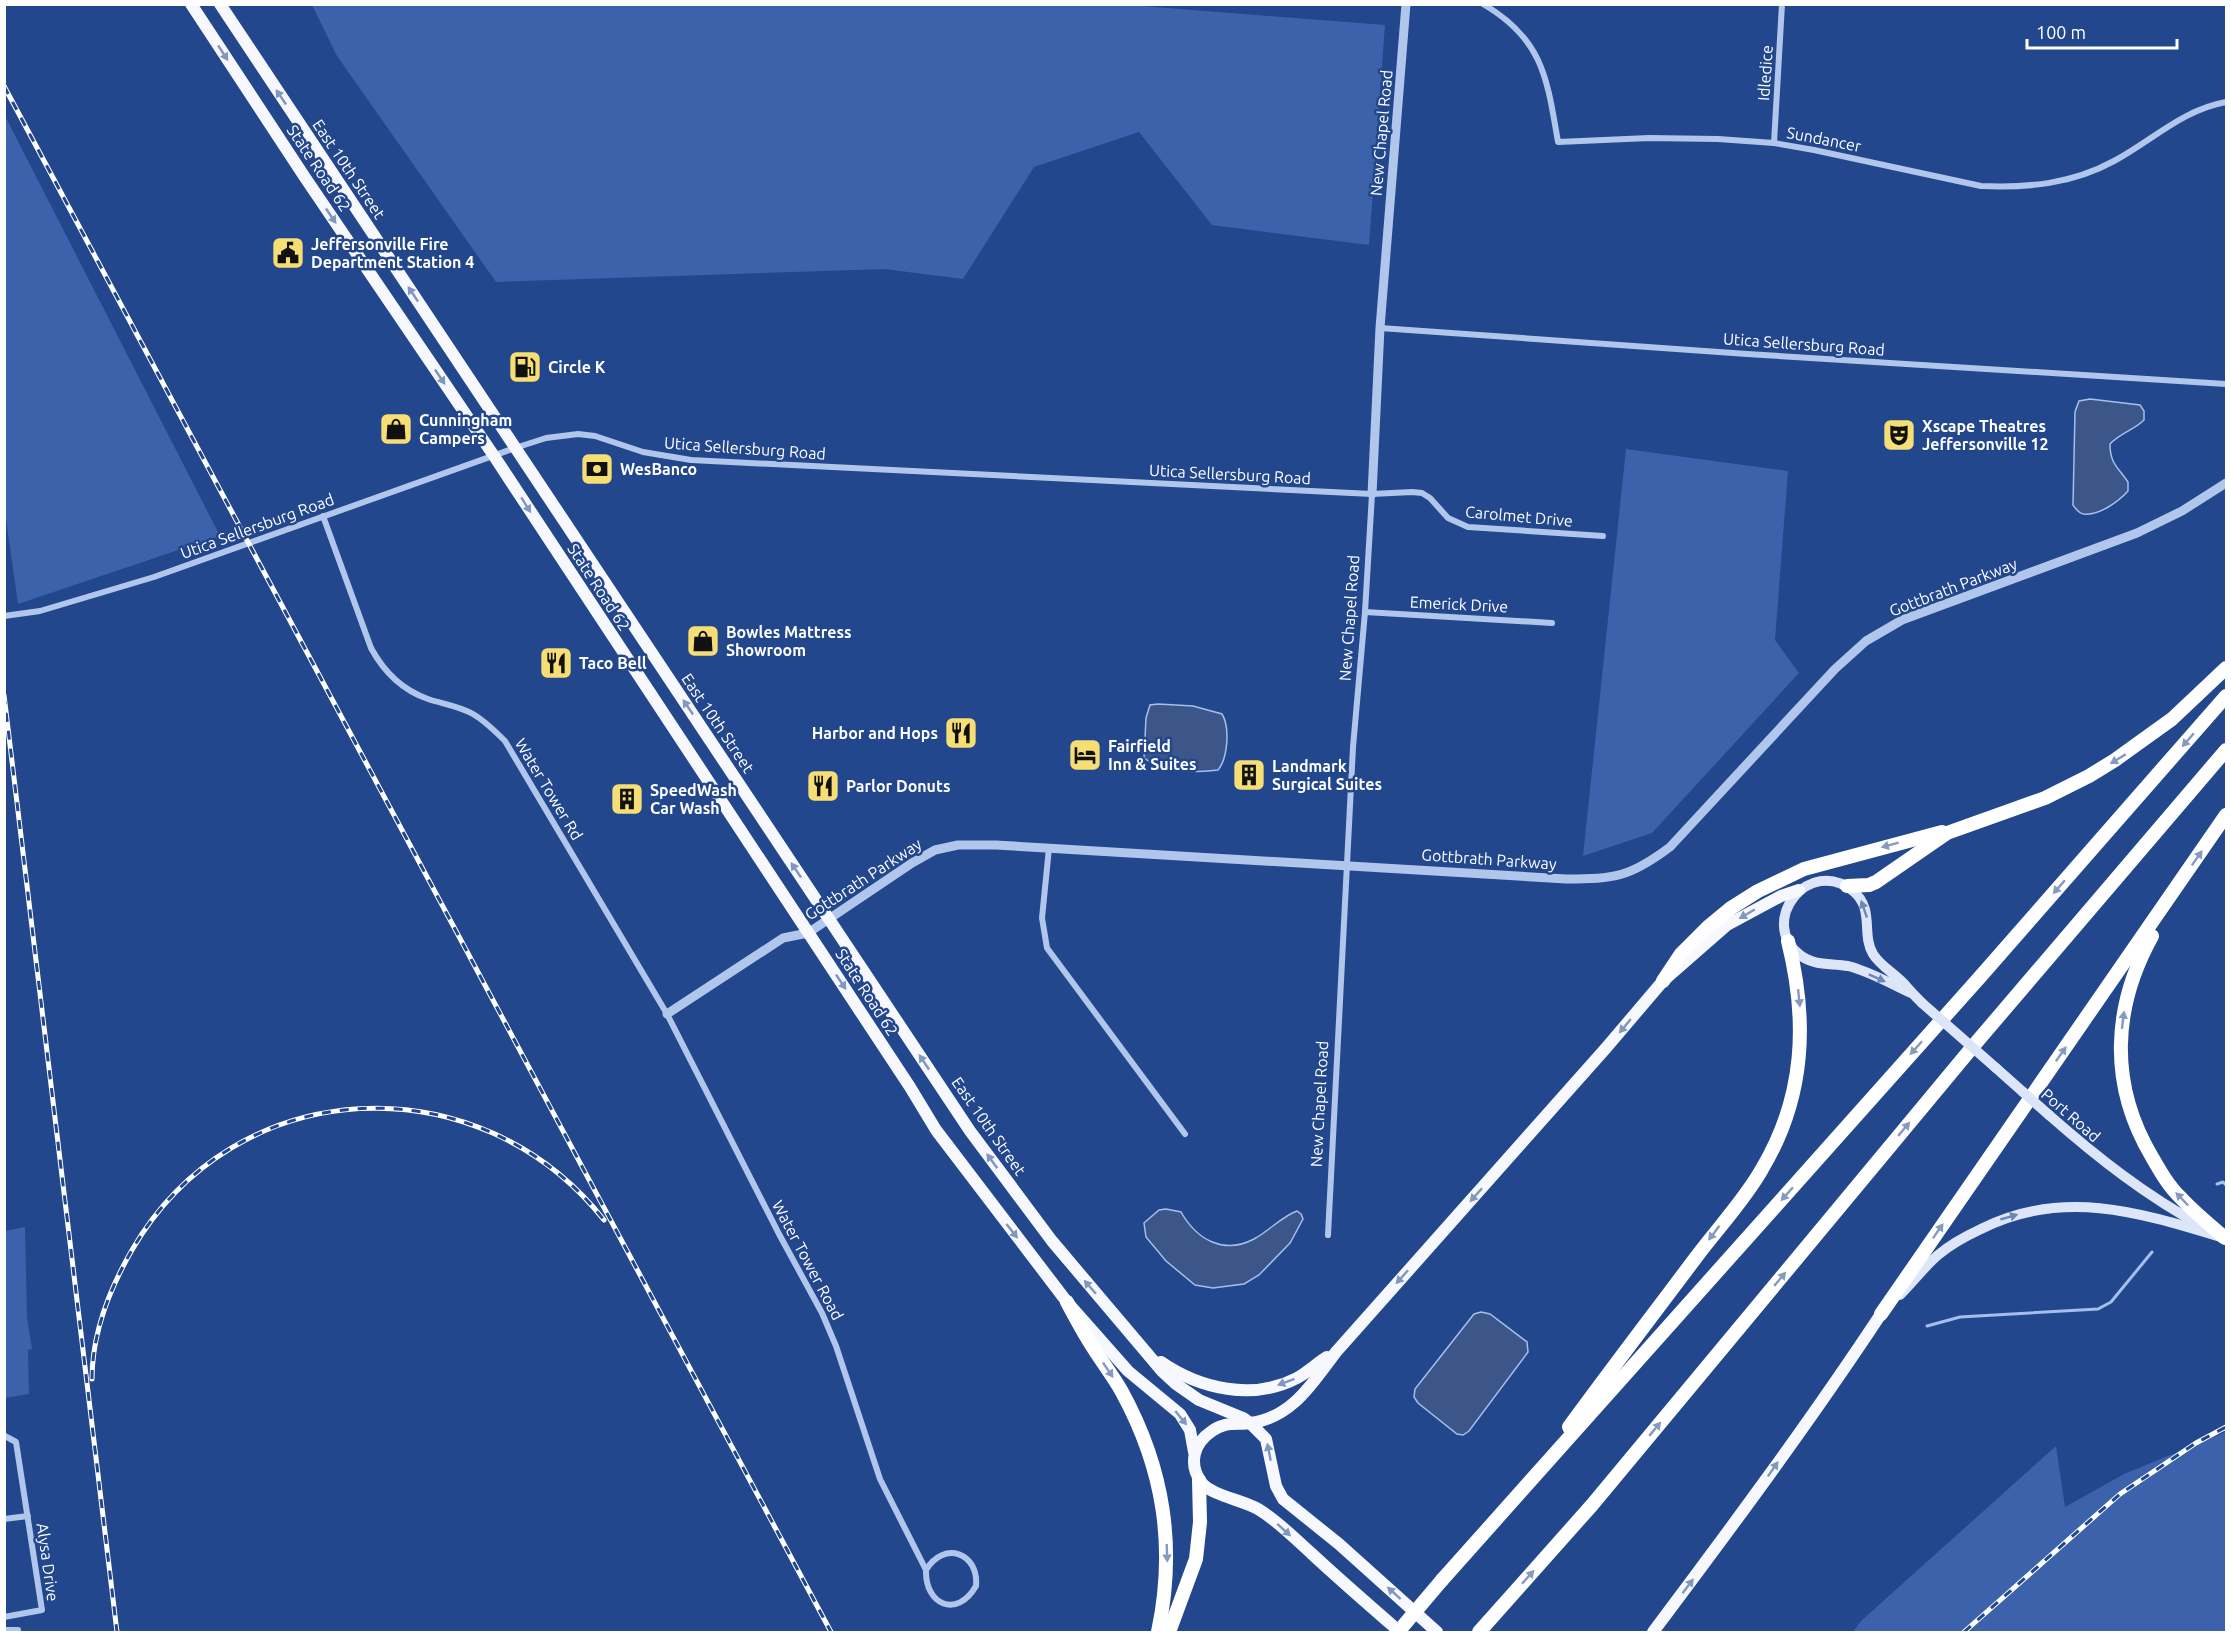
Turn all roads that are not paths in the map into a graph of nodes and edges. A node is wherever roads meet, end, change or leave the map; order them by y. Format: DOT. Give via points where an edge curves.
graph roads {
  1 [pos="190,4"];
  2 [pos="220,4"];
  3 [pos="1406,4"];
  4 [pos="1483,4"];
  5 [pos="1782,4"];
  6 [pos="2226,102"];
  7 [pos="1774,143"];
  8 [pos="1380,328"];
  9 [pos="2226,384"];
  10 [pos="515,448"];
  11 [pos="494,456"];
  12 [pos="2226,483"];
  13 [pos="1372,494"];
  14 [pos="323,516"];
  15 [pos="1603,536"];
  16 [pos="1365,612"];
  17 [pos="4,616"];
  18 [pos="1552,623"];
  19 [pos="2226,668"];
  20 [pos="2226,696"];
  21 [pos="2226,750"];
  22 [pos="2226,815"];
  23 [pos="1947,833"];
  24 [pos="1049,848"];
  25 [pos="1346,865"];
  26 [pos="1846,886"];
  27 [pos="1799,890"];
  28 [pos="2167,901"];
  29 [pos="828,918"];
  30 [pos="808,933"];
  31 [pos="1788,941"];
  32 [pos="643,972"];
  33 [pos="1663,981"];
  34 [pos="1911,993"];
  35 [pos="667,1014"];
  36 [pos="1185,1134"];
  37 [pos="1328,1235"];
  38 [pos="2226,1238"];
  39 [pos="1067,1302"];
  40 [pos="1881,1314"];
  41 [pos="1141,1348"];
  42 [pos="1336,1352"];
  43 [pos="1250,1423"];
  44 [pos="5,1436"];
  45 [pos="1194,1452"];
  46 [pos="1533,1478"];
  47 [pos="1199,1480"];
  48 [pos="28,1516"];
  49 [pos="4,1519"];
  50 [pos="926,1570"];
  51 [pos="4,1617"];
  52 [pos="4,1630"];
  53 [pos="18,1630"];
  54 [pos="1158,1632"];
  55 [pos="1169,1632"];
  56 [pos="1399,1632"];
  57 [pos="1437,1632"];
  58 [pos="1479,1632"];
  59 [pos="1653,1632"];
  1 -- 11 [label="main road, State Road 62, one-way"];
  10 -- 2 [label="main road, East 10th Street, one-way"];
  3 -- 8 [label="street, New Chapel Road"];
  4 -- 7 [label="street, Sundancer" via="1512,24 1535,52 1548,87 1558,142 1649,138"];
  5 -- 7 [label="street, Idledice"];
  6 -- 7 [label="street, Sundancer" via="2189,113 2090,172 2039,186 1981,186"];
  8 -- 9 [label="street, Utica Sellersburg Road"];
  8 -- 13 [label="street, New Chapel Road"];
  10 -- 11 [label="street, Utica Sellersburg Road"];
  10 -- 13 [label="street, Utica Sellersburg Road" via="546,438 578,434 691,460"];
  29 -- 10 [label="main road, East 10th Street, one-way"];
  11 -- 14 [label="street, Utica Sellersburg Road"];
  11 -- 30 [label="main road, State Road 62, one-way"];
  12 -- 25 [label="street, Gottbrath Parkway" via="2182,512 2148,528 1902,620 1866,641 1835,669 1670,847 1642,867 1620,876 1566,879"];
  13 -- 15 [label="street, Carolmet Drive" via="1422,493 1448,518 1468,527"];
  13 -- 16 [label="street, New Chapel Road"];
  14 -- 17 [label="street, Utica Sellersburg Road" via="79,600 25,615"];
  14 -- 32 [label="street, Water Tower Rd" via="378,661 408,690 471,713 504,741"];
  16 -- 18 [label="street, Emerick Drive"];
  16 -- 25 [label="street, New Chapel Road"];
  19 -- 23 [label="highway, one-way" via="2151,736 2089,776 2046,798"];
  20 -- 46 [label="highway, one-way"];
  58 -- 21 [label="highway, one-way" via="1592,1505 1975,1044"];
  28 -- 22 [label="highway, one-way"];
  23 -- 26 [label="highway" via="1876,882"];
  23 -- 33 [label="highway, one-way" via="1937,832 1822,863 1766,886 1708,927 1681,954"];
  24 -- 25 [label="street, Gottbrath Parkway"];
  24 -- 29 [label="street, Gottbrath Parkway" via="958,845 935,850"];
  24 -- 36 [label="street" via="1042,918 1047,948"];
  25 -- 37 [label="street, New Chapel Road"];
  26 -- 27 [label="main road" via="1823,880"];
  34 -- 26 [label="main road, one-way" via="1872,953 1864,905"];
  27 -- 31 [label="main road" via="1785,912"];
  27 -- 33 [label="main road, one-way" via="1727,925"];
  38 -- 28 [label="highway, one-way" via="2180,1197 2161,1173 2145,1146 2126,1098 2121,1044 2128,988 2163,918"];
  40 -- 28 [label="highway, one-way"];
  29 -- 30 [label="street, Gottbrath Parkway"];
  41 -- 29 [label="main road, East 10th Street, one-way" via="1052,1241 970,1131"];
  30 -- 35 [label="street, Gottbrath Parkway" via="783,938"];
  30 -- 39 [label="main road, State Road 62, one-way" via="936,1130"];
  31 -- 34 [label="main road, one-way" via="1807,960 1861,970"];
  31 -- 46 [label="highway, one-way" via="1800,998 1801,1045 1792,1097 1772,1151 1746,1193"];
  32 -- 35 [label="street, Water Tower Road"];
  33 -- 42 [label="main road, one-way"];
  34 -- 38 [label="main road, Port Road, bridge" via="2103,1163 2169,1208"];
  35 -- 50 [label="street, Water Tower Road" via="831,1333 880,1479"];
  40 -- 38 [label="main road, one-way" via="1940,1254 1966,1236 2030,1211 2084,1205 2111,1208"];
  39 -- 45 [label="main road, one-way" via="1128,1371 1180,1414 1190,1430"];
  39 -- 54 [label="highway, one-way" via="1121,1390 1151,1459 1167,1538"];
  59 -- 40 [label="main road, one-way" via="1740,1517"];
  42 -- 41 [label="main road, one-way" via="1282,1384 1235,1390 1194,1381"];
  41 -- 43 [label="main road, East 10th Street" via="1183,1389"];
  42 -- 43 [label="main road" via="1290,1408"];
  43 -- 45 [label="main road" via="1215,1428"];
  57 -- 43 [label="main road, one-way" via="1283,1499 1276,1486 1266,1439"];
  44 -- 48 [label="street" via="16,1442"];
  45 -- 47 [label="main road"];
  46 -- 56 [label="highway, bridge"];
  47 -- 55 [label="highway" via="1196,1559"];
  47 -- 56 [label="main road, one-way" via="1212,1490 1246,1502 1276,1522"];
  48 -- 49 [label="street"];
  48 -- 51 [label="street, Alysa Drive" via="42,1610"];
  50 -- 50 [label="street, Water Tower Road" via="941,1554 960,1555 975,1568 976,1586 965,1601 947,1605 930,1592"];
  52 -- 53 [label="street"];
}
